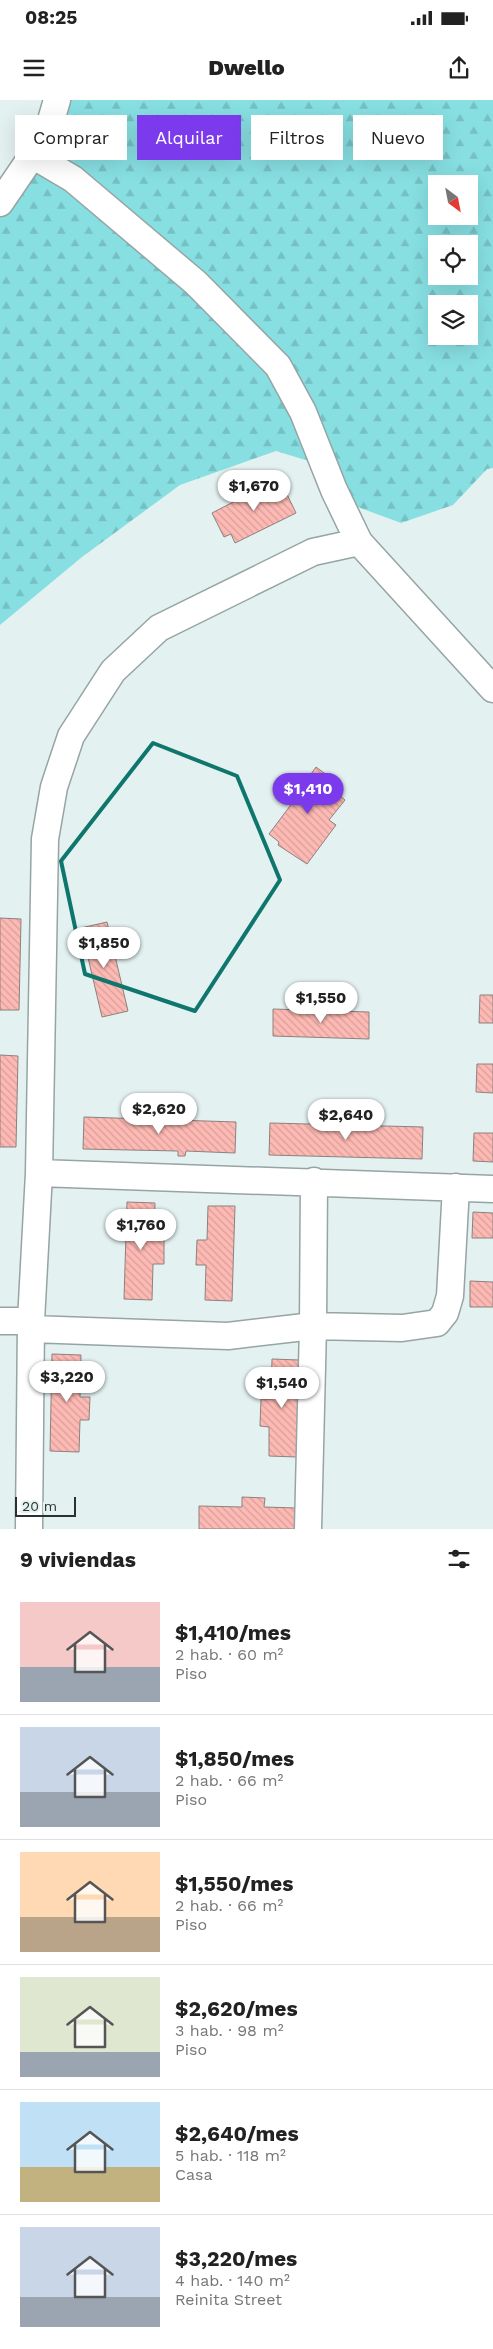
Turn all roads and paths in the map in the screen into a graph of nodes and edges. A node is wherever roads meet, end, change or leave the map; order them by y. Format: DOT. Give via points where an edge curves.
graph roads {
  1 [pos="57,100"];
  2 [pos="53,115"];
  3 [pos="31,160"];
  4 [pos="41,160"];
  5 [pos="0,203"];
  6 [pos="359,542"];
  7 [pos="493,689"];
  8 [pos="40,1173"];
  9 [pos="314,1181"];
  10 [pos="456,1187"];
  11 [pos="493,1189"];
  12 [pos="0,1322"];
  13 [pos="31,1325"];
  14 [pos="313,1326"];
  15 [pos="29,1529"];
  16 [pos="308,1529"];
  1 -- 2 [label="street"];
  3 -- 5 [label="street"];
  4 -- 6 [label="street" via="73,179 196,283 278,366 303,412"];
  6 -- 7 [label="street"];
  6 -- 8 [label="street" via="313,552 159,628 113,671 71,736 54,787 45,839"];
  8 -- 9 [label="street"];
  8 -- 13 [label="street"];
  9 -- 10 [label="street"];
  9 -- 14 [label="street"];
  10 -- 11 [label="street"];
  10 -- 14 [label="street" via="450,1296 445,1313 437,1323 402,1328"];
  12 -- 13 [label="street"];
  13 -- 14 [label="street" via="228,1336"];
  13 -- 15 [label="street"];
  14 -- 16 [label="street"];
}
